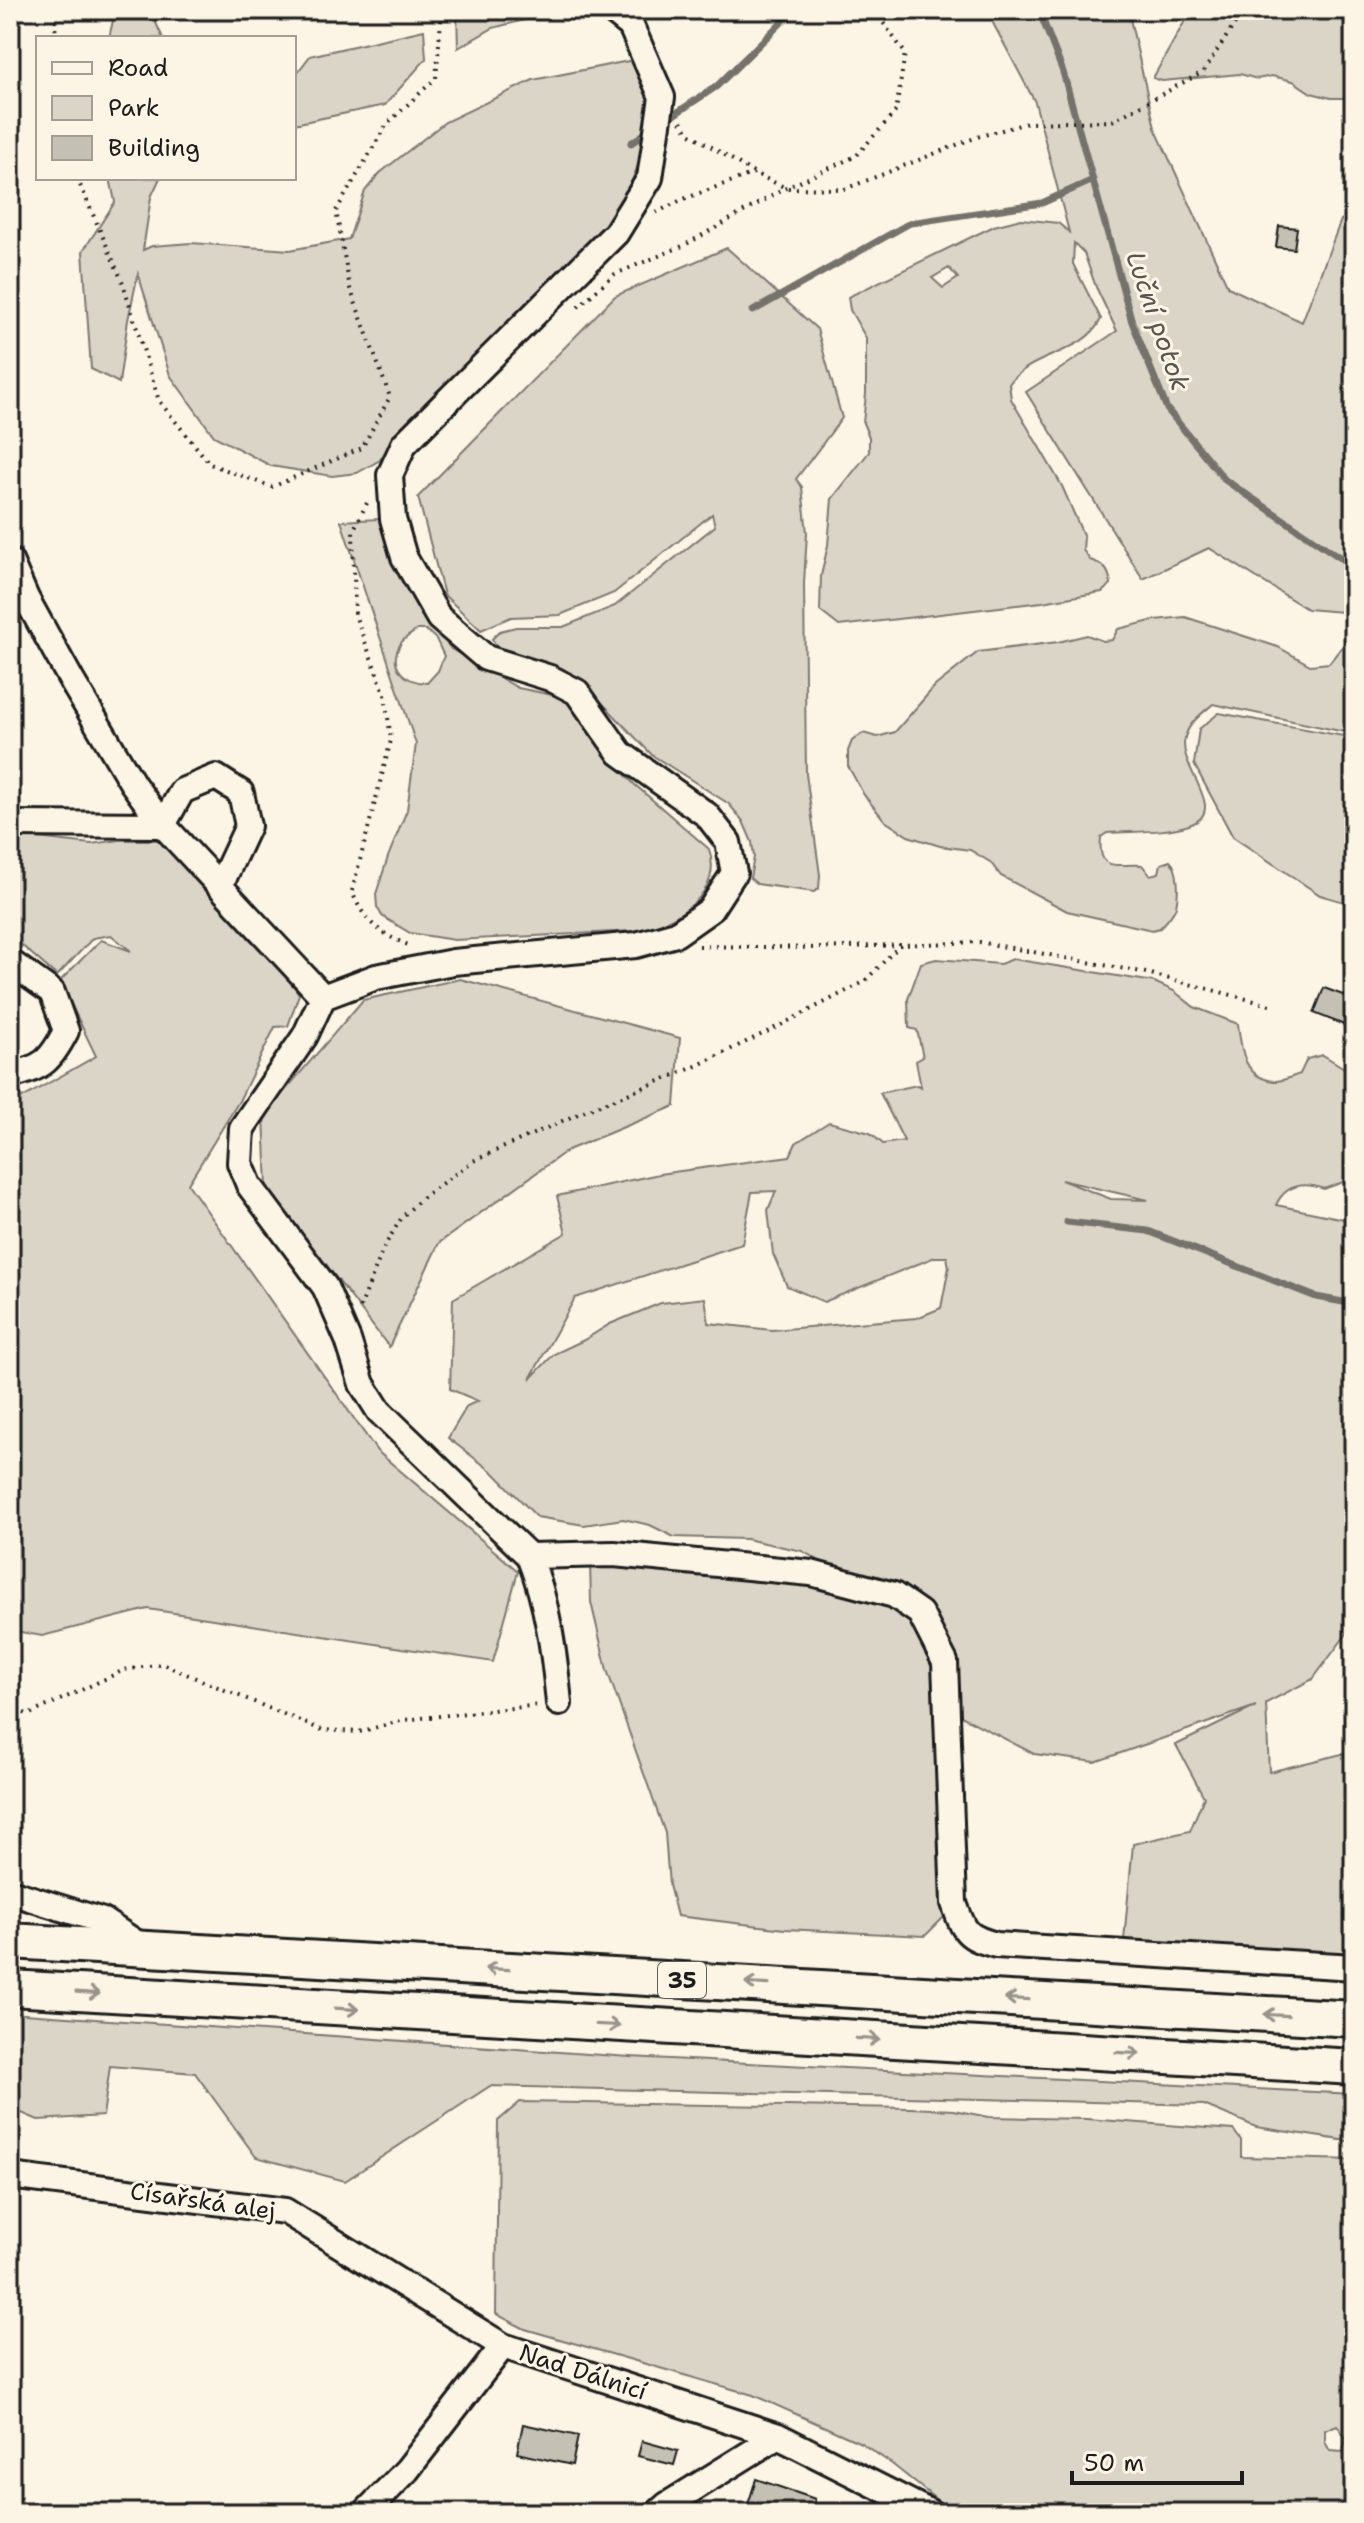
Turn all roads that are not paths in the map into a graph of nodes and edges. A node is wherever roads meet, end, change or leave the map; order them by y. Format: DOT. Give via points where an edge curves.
graph roads {
  1 [pos="611,10"];
  2 [pos="10,561"];
  3 [pos="10,824"];
  4 [pos="163,825"];
  5 [pos="220,886"];
  6 [pos="10,962"];
  7 [pos="323,997"];
  8 [pos="10,1076"];
  9 [pos="529,1556"];
  10 [pos="559,1703"];
  11 [pos="10,1892"];
  12 [pos="10,1941"];
  13 [pos="147,1949"];
  14 [pos="1354,1967"];
  15 [pos="10,1988"];
  16 [pos="1354,2019"];
  17 [pos="1354,2067"];
  18 [pos="10,2176"];
  19 [pos="503,2346"];
  20 [pos="778,2436"];
  21 [pos="365,2513"];
  22 [pos="658,2513"];
  23 [pos="931,2513"];
  1 -- 7 [label="street" via="631,26 662,97 650,178 616,233 404,444 390,475 393,519 404,557 439,618 486,658 577,692 620,753 707,815 728,842 734,873 710,910 676,934 636,945 453,962 376,977"];
  2 -- 4 [label="street" via="73,683"];
  3 -- 4 [label="street"];
  4 -- 5 [label="street"];
  4 -- 5 [label="street" via="182,791 216,777 241,793 248,826"];
  5 -- 7 [label="street"];
  6 -- 8 [label="street" via="52,992 66,1031 55,1053 36,1069"];
  7 -- 9 [label="street" via="305,1036 242,1128 240,1163 249,1185 325,1287 362,1384 379,1411"];
  9 -- 10 [label="street" via="553,1642"];
  9 -- 14 [label="street" via="614,1554 811,1573 894,1595 920,1613 945,1662 954,1903 971,1938 996,1945"];
  11 -- 13 [label="street" via="103,1921"];
  12 -- 13 [label="highway, 35"];
  16 -- 13 [label="highway, 35, one-way"];
  15 -- 17 [label="highway, 35, one-way"];
  18 -- 19 [label="street, Císařská alej" via="285,2211"];
  19 -- 20 [label="street, Nad Dálnicí"];
  19 -- 21 [label="street, Nad Dálnicí" via="407,2470"];
  20 -- 22 [label="street"];
  20 -- 23 [label="street, Nad Dálnicí"];
}
